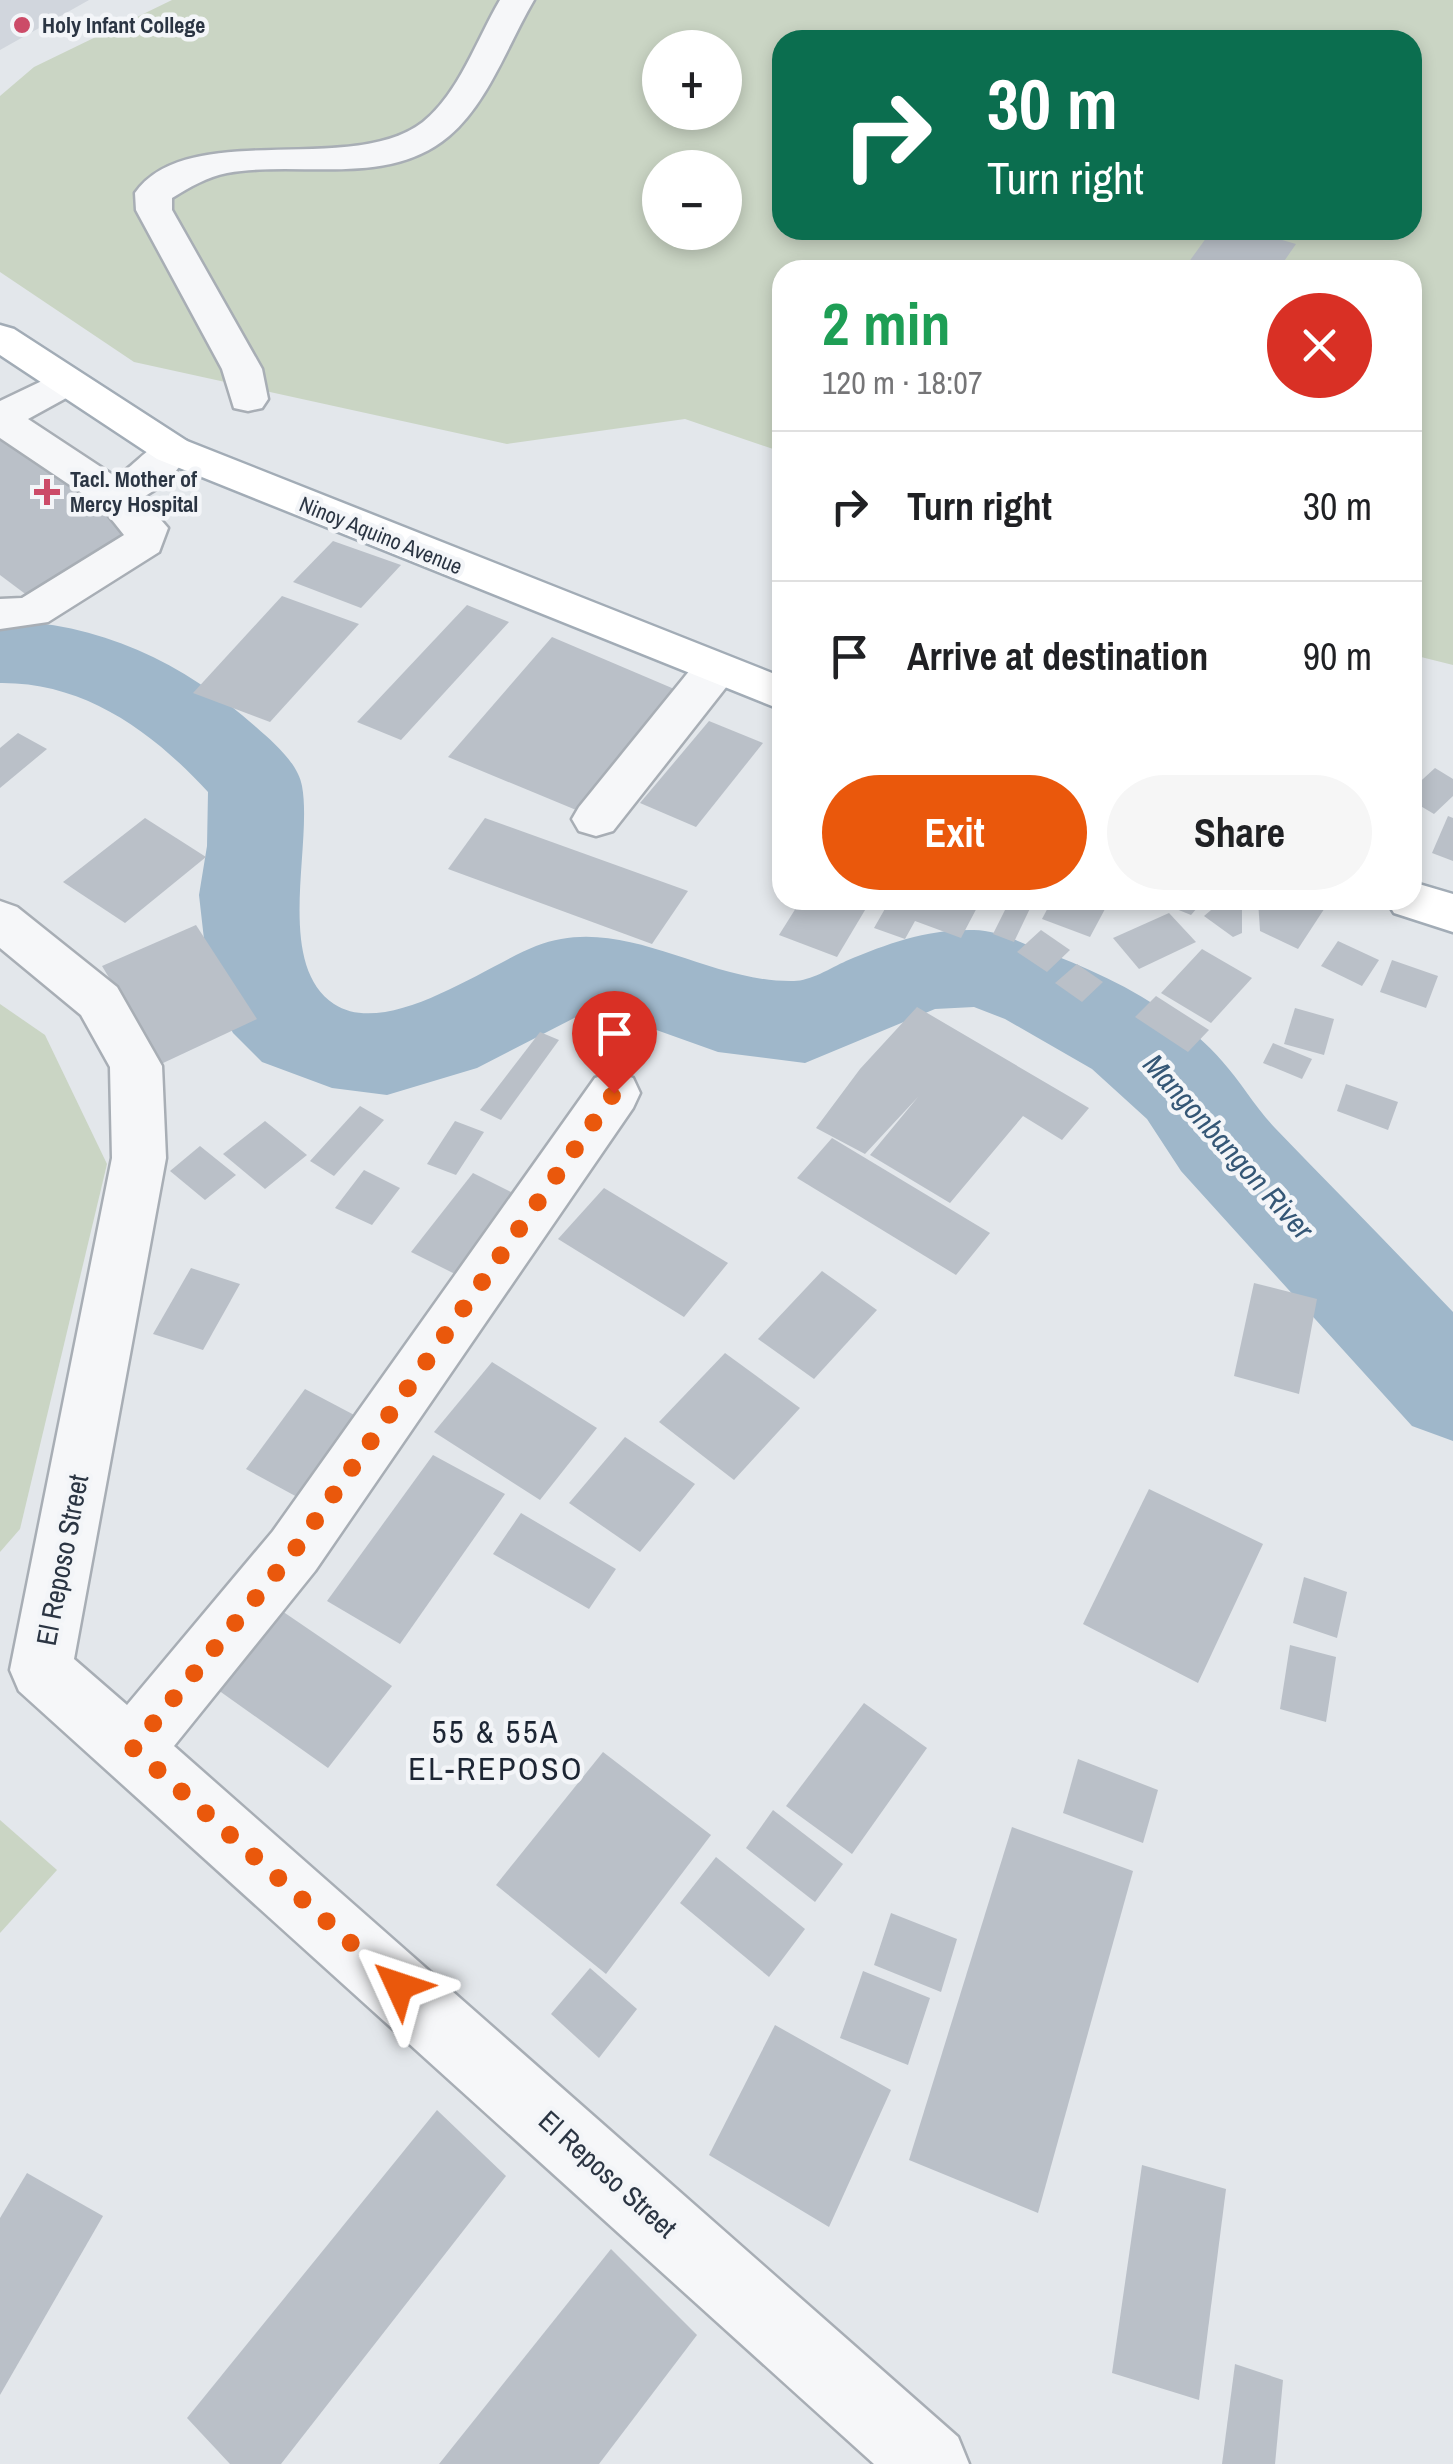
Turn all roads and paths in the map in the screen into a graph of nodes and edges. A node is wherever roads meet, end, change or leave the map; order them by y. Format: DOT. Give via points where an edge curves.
graph roads {
  1 [pos="517,0"];
  2 [pos="0,337"];
  3 [pos="65,382"];
  4 [pos="248,400"];
  5 [pos="0,418"];
  6 [pos="172,450"];
  7 [pos="116,496"];
  8 [pos="0,614"];
  9 [pos="715,670"];
  10 [pos="772,690"];
  11 [pos="596,819"];
  12 [pos="1422,903"];
  13 [pos="1453,913"];
  14 [pos="0,920"];
  15 [pos="614,1093"];
  16 [pos="133,1748"];
  17 [pos="931,2464"];
  1 -- 4 [label="street" via="440,126 416,146 374,156 226,162 194,169 152,193 154,210 242,369"];
  2 -- 3 [label="main road, Ninoy Aquino Avenue"];
  3 -- 5 [label="street"];
  3 -- 6 [label="main road, Ninoy Aquino Avenue"];
  5 -- 7 [label="street"];
  6 -- 7 [label="street" via="151,474"];
  6 -- 9 [label="main road, Ninoy Aquino Avenue"];
  7 -- 8 [label="street" via="147,528 144,542 32,612"];
  9 -- 10 [label="main road, Ninoy Aquino Avenue"];
  9 -- 11 [label="street"];
  12 -- 13 [label="main road"];
  14 -- 16 [label="street, El Reposo Street" via="99,1002 136,1066 139,1158 41,1670"];
  15 -- 16 [label="street" via="294,1551"];
  16 -- 17 [label="street, El Reposo Street"];
}
